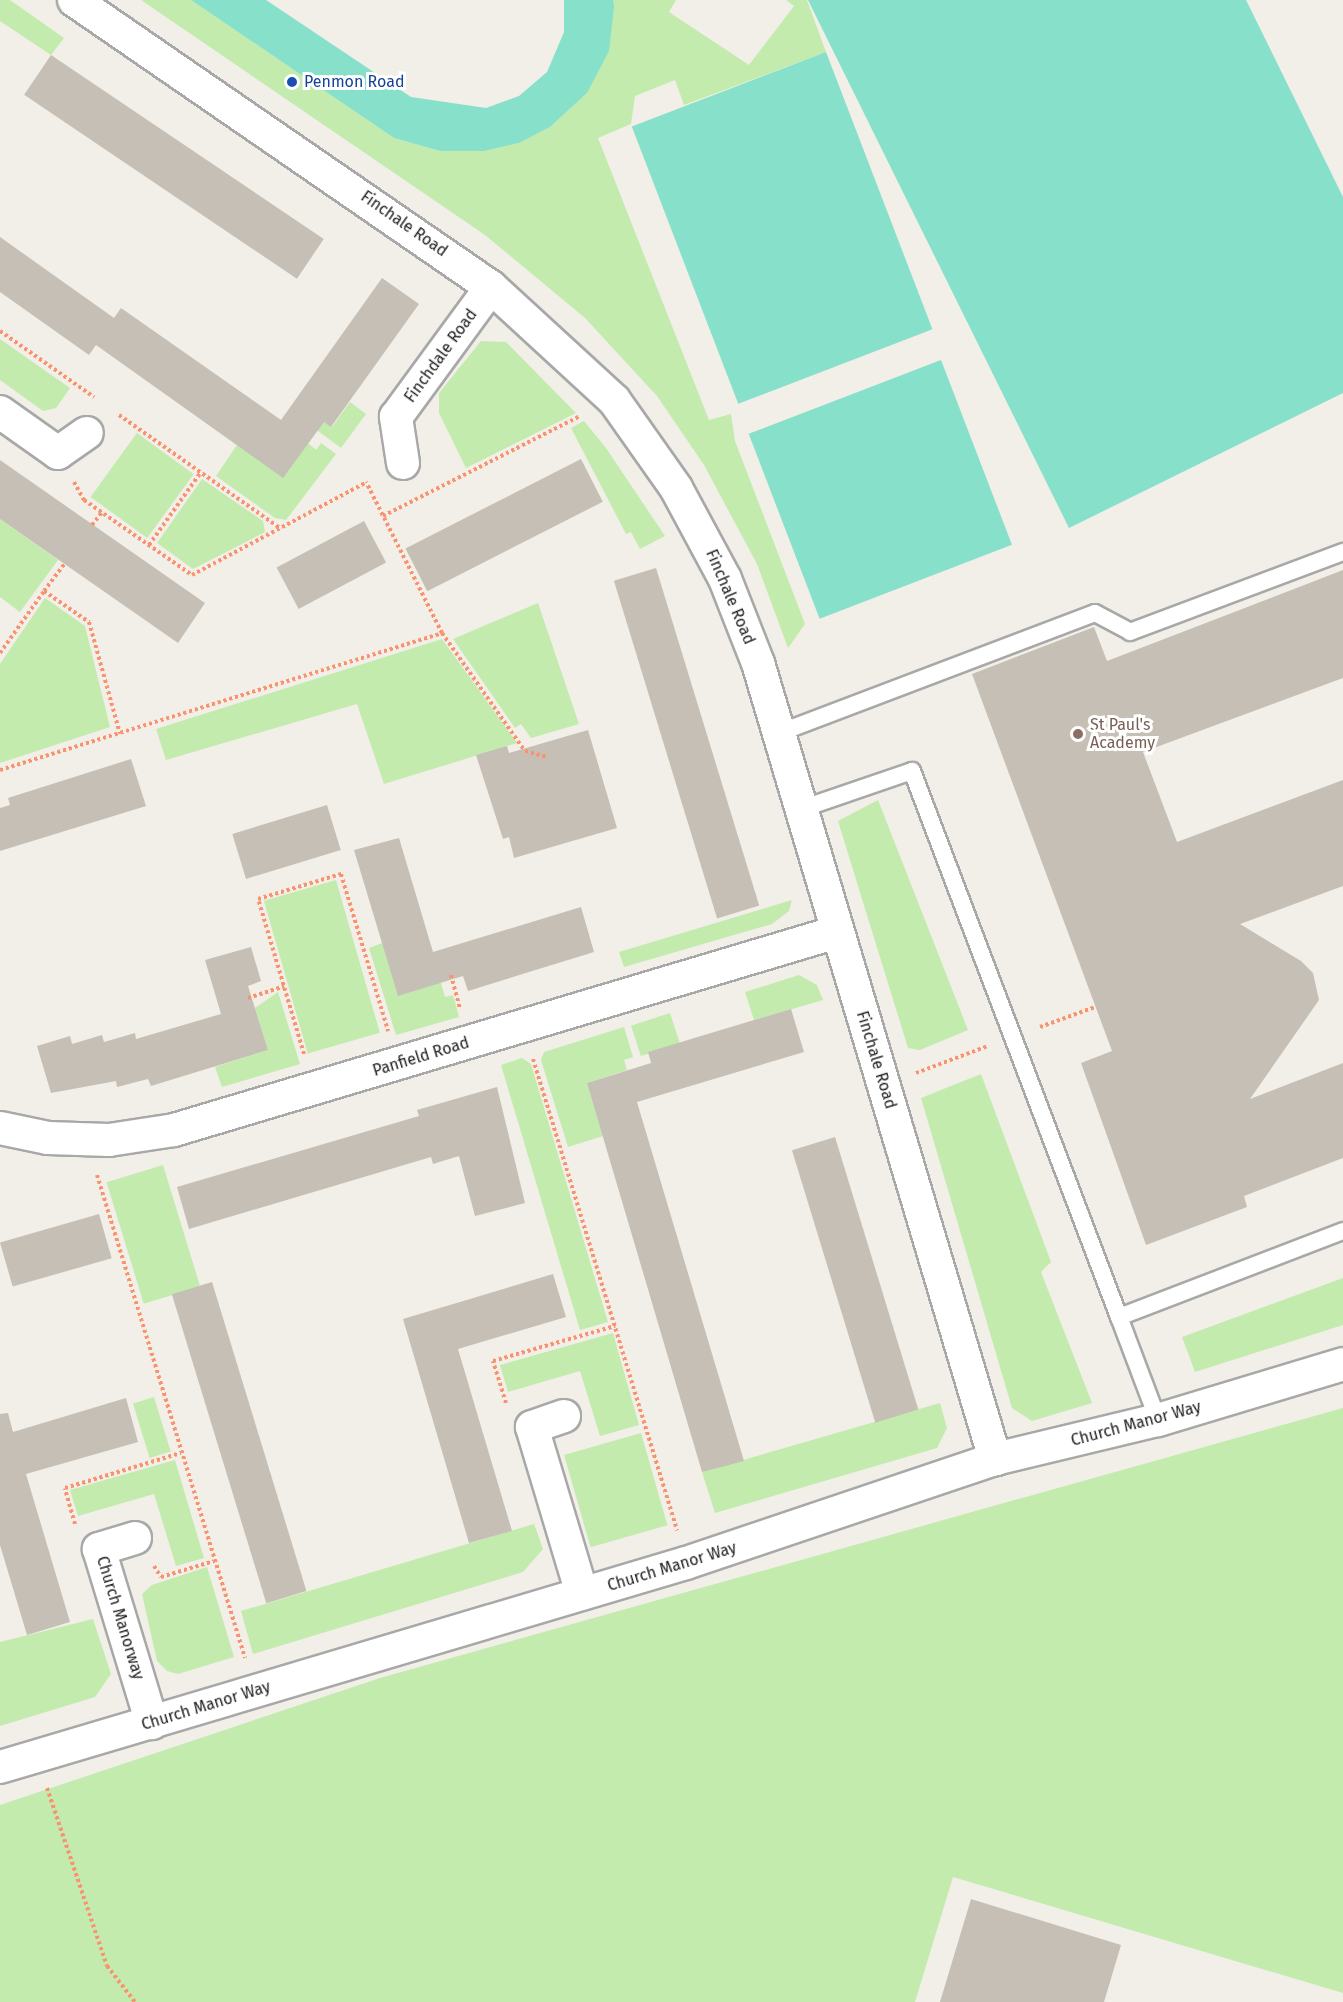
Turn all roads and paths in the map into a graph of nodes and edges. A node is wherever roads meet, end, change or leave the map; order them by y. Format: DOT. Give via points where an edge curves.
graph roads {
  1 [pos="74,0"];
  2 [pos="491,287"];
  3 [pos="0,332"];
  4 [pos="614,400"];
  5 [pos="99,401"];
  6 [pos="108,407"];
  7 [pos="0,412"];
  8 [pos="87,433"];
  9 [pos="58,453"];
  10 [pos="402,463"];
  11 [pos="201,472"];
  12 [pos="366,482"];
  13 [pos="102,512"];
  14 [pos="383,516"];
  15 [pos="92,525"];
  16 [pos="281,529"];
  17 [pos="149,545"];
  18 [pos="1343,552"];
  19 [pos="64,564"];
  20 [pos="44,591"];
  21 [pos="442,633"];
  22 [pos="0,653"];
  23 [pos="778,733"];
  24 [pos="120,734"];
  25 [pos="547,757"];
  26 [pos="0,770"];
  27 [pos="801,809"];
  28 [pos="837,932"];
  29 [pos="284,986"];
  30 [pos="248,998"];
  31 [pos="523,1027"];
  32 [pos="397,1064"];
  33 [pos="315,1089"];
  34 [pos="0,1128"];
  35 [pos="86,1139"];
  36 [pos="1343,1232"];
  37 [pos="1119,1317"];
  38 [pos="615,1326"];
  39 [pos="1343,1364"];
  40 [pos="564,1416"];
  41 [pos="1158,1420"];
  42 [pos="532,1427"];
  43 [pos="181,1453"];
  44 [pos="995,1459"];
  45 [pos="135,1538"];
  46 [pos="99,1550"];
  47 [pos="214,1561"];
  48 [pos="686,1563"];
  49 [pos="582,1594"];
  50 [pos="255,1690"];
  51 [pos="152,1723"];
  52 [pos="42,1755"];
  53 [pos="0,1767"];
  54 [pos="135,2002"];
  1 -- 2 [label="street, Finchale Road"];
  2 -- 4 [label="street, Finchale Road"];
  2 -- 10 [label="street, Finchdale Road" via="396,417"];
  3 -- 5 [label="path"];
  4 -- 14 [label="path"];
  4 -- 23 [label="street, Finchale Road" via="676,488 725,579"];
  6 -- 11 [label="path"];
  7 -- 9 [label="street"];
  8 -- 9 [label="street"];
  9 -- 13 [label="path" via="84,500"];
  10 -- 12 [label="path"];
  11 -- 16 [label="path"];
  11 -- 17 [label="path"];
  12 -- 14 [label="path"];
  12 -- 16 [label="path"];
  13 -- 15 [label="path"];
  13 -- 17 [label="path"];
  14 -- 21 [label="path"];
  16 -- 17 [label="path" via="192,575"];
  18 -- 23 [label="lane" via="1130,632 1095,613"];
  19 -- 20 [label="path"];
  20 -- 22 [label="path"];
  20 -- 24 [label="path" via="89,622"];
  21 -- 24 [label="path"];
  21 -- 25 [label="path" via="525,751"];
  23 -- 27 [label="street, Finchale Road"];
  24 -- 26 [label="path"];
  27 -- 28 [label="street, Finchale Road"];
  27 -- 37 [label="lane" via="912,771"];
  28 -- 31 [label="street, Panfield Road"];
  28 -- 44 [label="street, Finchale Road"];
  29 -- 30 [label="path"];
  29 -- 32 [label="path" via="258,899 341,874"];
  29 -- 33 [label="path"];
  31 -- 32 [label="street, Panfield Road"];
  31 -- 38 [label="path"];
  32 -- 33 [label="street, Panfield Road"];
  33 -- 35 [label="street, Panfield Road" via="174,1130"];
  34 -- 35 [label="street, Panfield Road"];
  35 -- 43 [label="path"];
  36 -- 37 [label="lane"];
  37 -- 41 [label="lane"];
  38 -- 42 [label="path" via="493,1362 506,1402"];
  38 -- 48 [label="path"];
  39 -- 41 [label="street, Church Manor Way"];
  40 -- 42 [label="street"];
  41 -- 44 [label="street, Church Manor Way"];
  42 -- 49 [label="street"];
  43 -- 46 [label="path" via="65,1488 84,1553"];
  43 -- 47 [label="path"];
  44 -- 48 [label="street, Church Manor Way"];
  45 -- 46 [label="street, Church Manorway"];
  45 -- 47 [label="path" via="161,1576"];
  46 -- 51 [label="street, Church Manorway"];
  47 -- 50 [label="path"];
  48 -- 49 [label="street, Church Manor Way"];
  49 -- 50 [label="street, Church Manor Way"];
  50 -- 51 [label="street, Church Manor Way"];
  51 -- 52 [label="street, Church Manor Way"];
  52 -- 53 [label="street, Church Manor Way"];
  52 -- 54 [label="path" via="46,1785 107,1966"];
}
